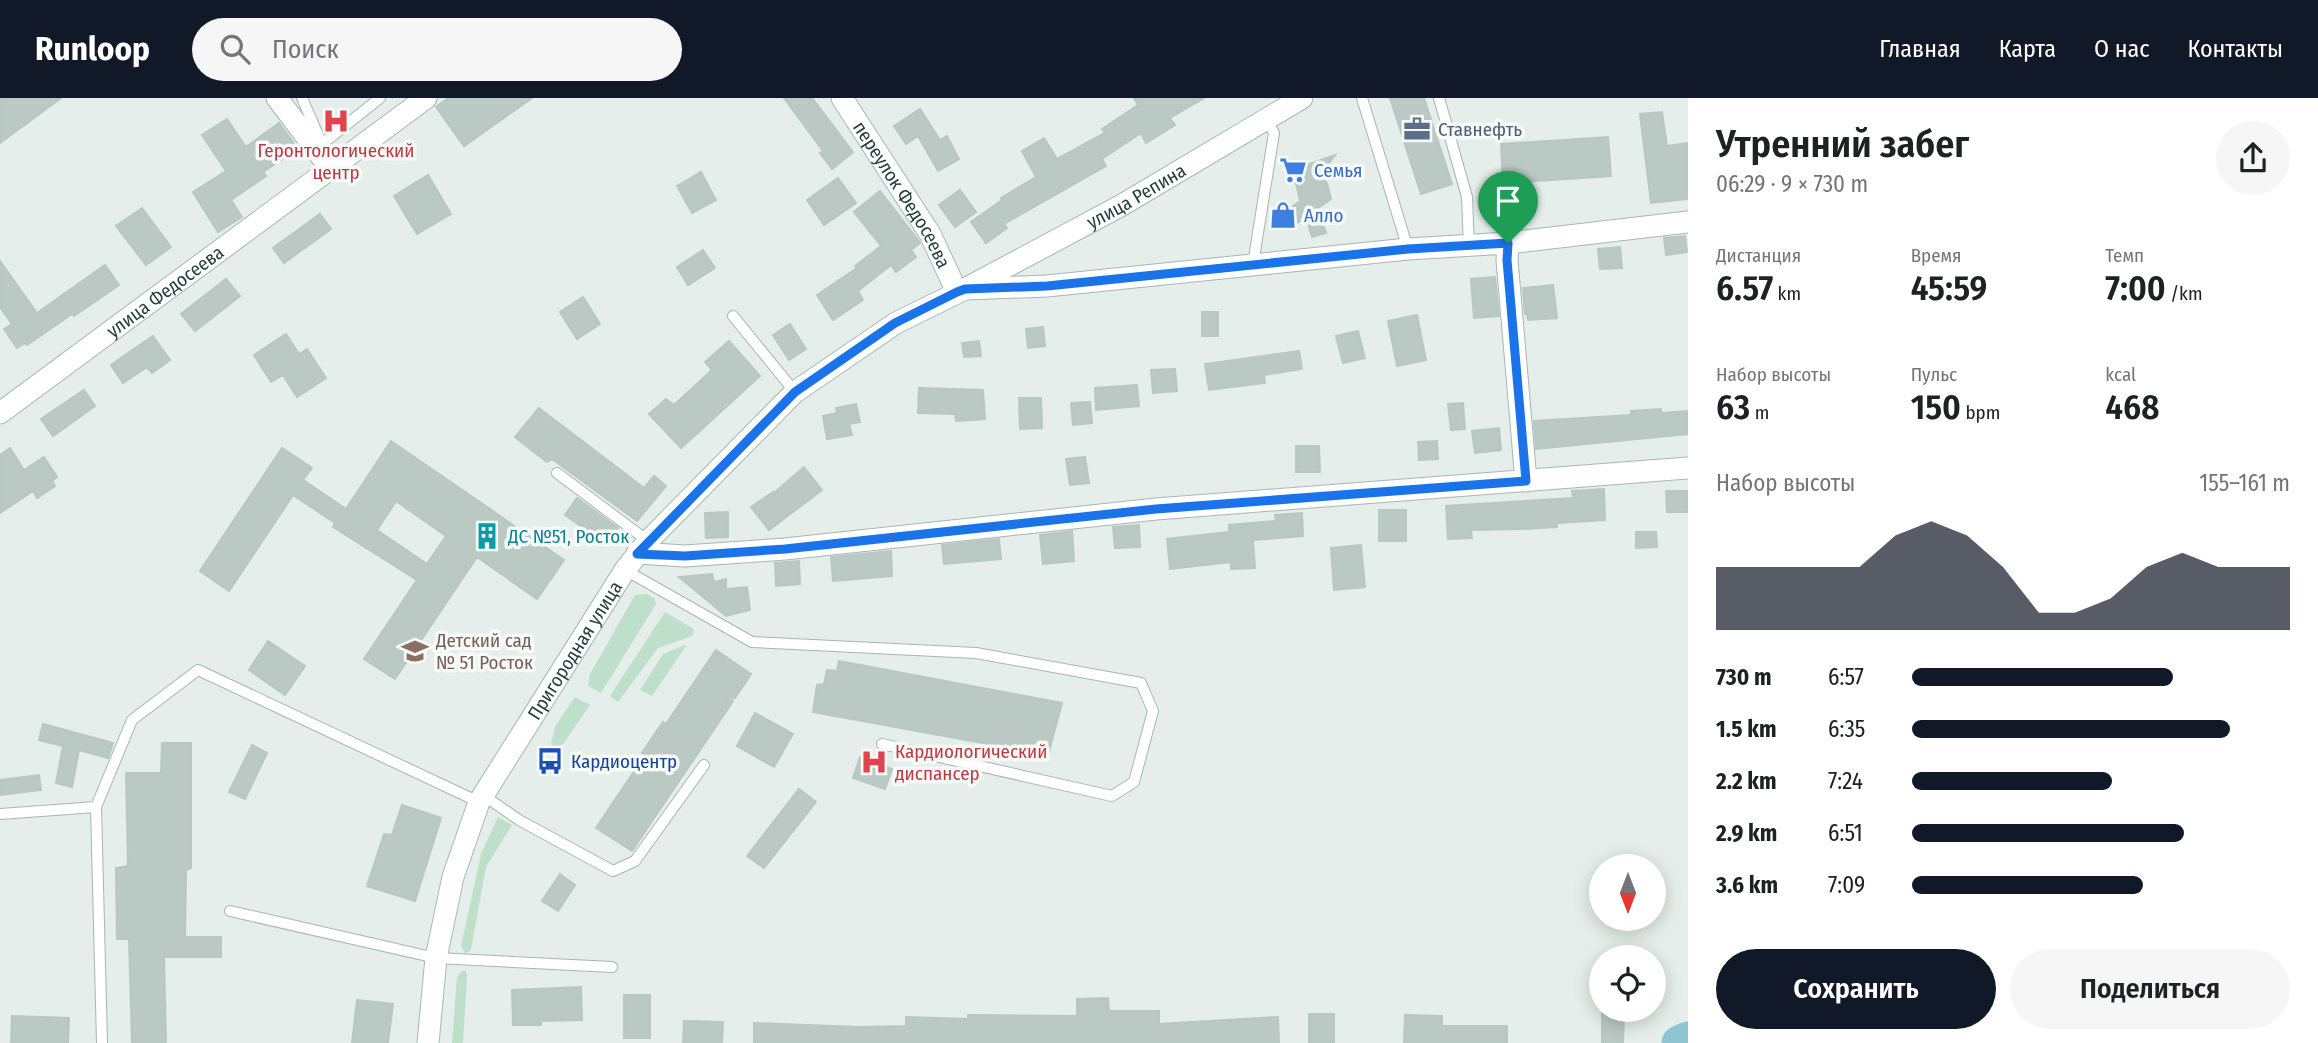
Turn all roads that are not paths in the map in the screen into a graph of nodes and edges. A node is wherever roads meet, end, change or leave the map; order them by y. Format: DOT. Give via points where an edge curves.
graph roads {
  1 [pos="277,98"];
  2 [pos="302,98"];
  3 [pos="380,98"];
  4 [pos="426,98"];
  5 [pos="842,98"];
  6 [pos="1302,98"];
  7 [pos="1362,98"];
  8 [pos="1439,98"];
  9 [pos="1267,120"];
  10 [pos="330,168"];
  11 [pos="1688,222"];
  12 [pos="1508,243"];
  13 [pos="1469,247"];
  14 [pos="1408,249"];
  15 [pos="1253,264"];
  16 [pos="961,290"];
  17 [pos="733,316"];
  18 [pos="795,392"];
  19 [pos="0,413"];
  20 [pos="1688,468"];
  21 [pos="557,473"];
  22 [pos="1526,481"];
  23 [pos="637,555"];
  24 [pos="882,744"];
  25 [pos="704,765"];
  26 [pos="481,798"];
  27 [pos="96,807"];
  28 [pos="0,814"];
  29 [pos="230,911"];
  30 [pos="436,958"];
  31 [pos="612,967"];
  32 [pos="102,1043"];
  33 [pos="428,1043"];
  1 -- 10 [label="street"];
  2 -- 3 [label="lane" via="322,145"];
  4 -- 10 [label="street, улица Федосеева"];
  5 -- 16 [label="street, переулок Федосеева"];
  6 -- 9 [label="street, улица Репина"];
  7 -- 14 [label="lane"];
  8 -- 13 [label="lane" via="1467,197"];
  9 -- 15 [label="lane" via="1274,133"];
  9 -- 16 [label="street, улица Репина" via="1122,205"];
  10 -- 19 [label="street, улица Федосеева"];
  11 -- 12 [label="street, Пригородная улица"];
  12 -- 13 [label="street, Пригородная улица"];
  12 -- 22 [label="street"];
  13 -- 14 [label="street, Пригородная улица"];
  14 -- 15 [label="street, Пригородная улица"];
  15 -- 16 [label="street, Пригородная улица" via="1047,286"];
  16 -- 18 [label="street, Пригородная улица" via="895,323"];
  17 -- 18 [label="lane"];
  18 -- 23 [label="street, Пригородная улица"];
  20 -- 22 [label="street"];
  21 -- 23 [label="lane"];
  22 -- 23 [label="street" via="1156,509 785,549"];
  23 -- 24 [label="lane" via="752,642 976,653 1141,683 1153,710 1134,782 1112,796"];
  23 -- 26 [label="street, Пригородная улица"];
  25 -- 26 [label="lane" via="635,861 613,871"];
  26 -- 27 [label="lane" via="198,670 132,720"];
  26 -- 30 [label="street, Пригородная улица" via="453,877"];
  27 -- 28 [label="lane"];
  27 -- 32 [label="lane"];
  29 -- 30 [label="lane"];
  30 -- 31 [label="lane"];
  30 -- 33 [label="street, Пригородная улица"];
}
